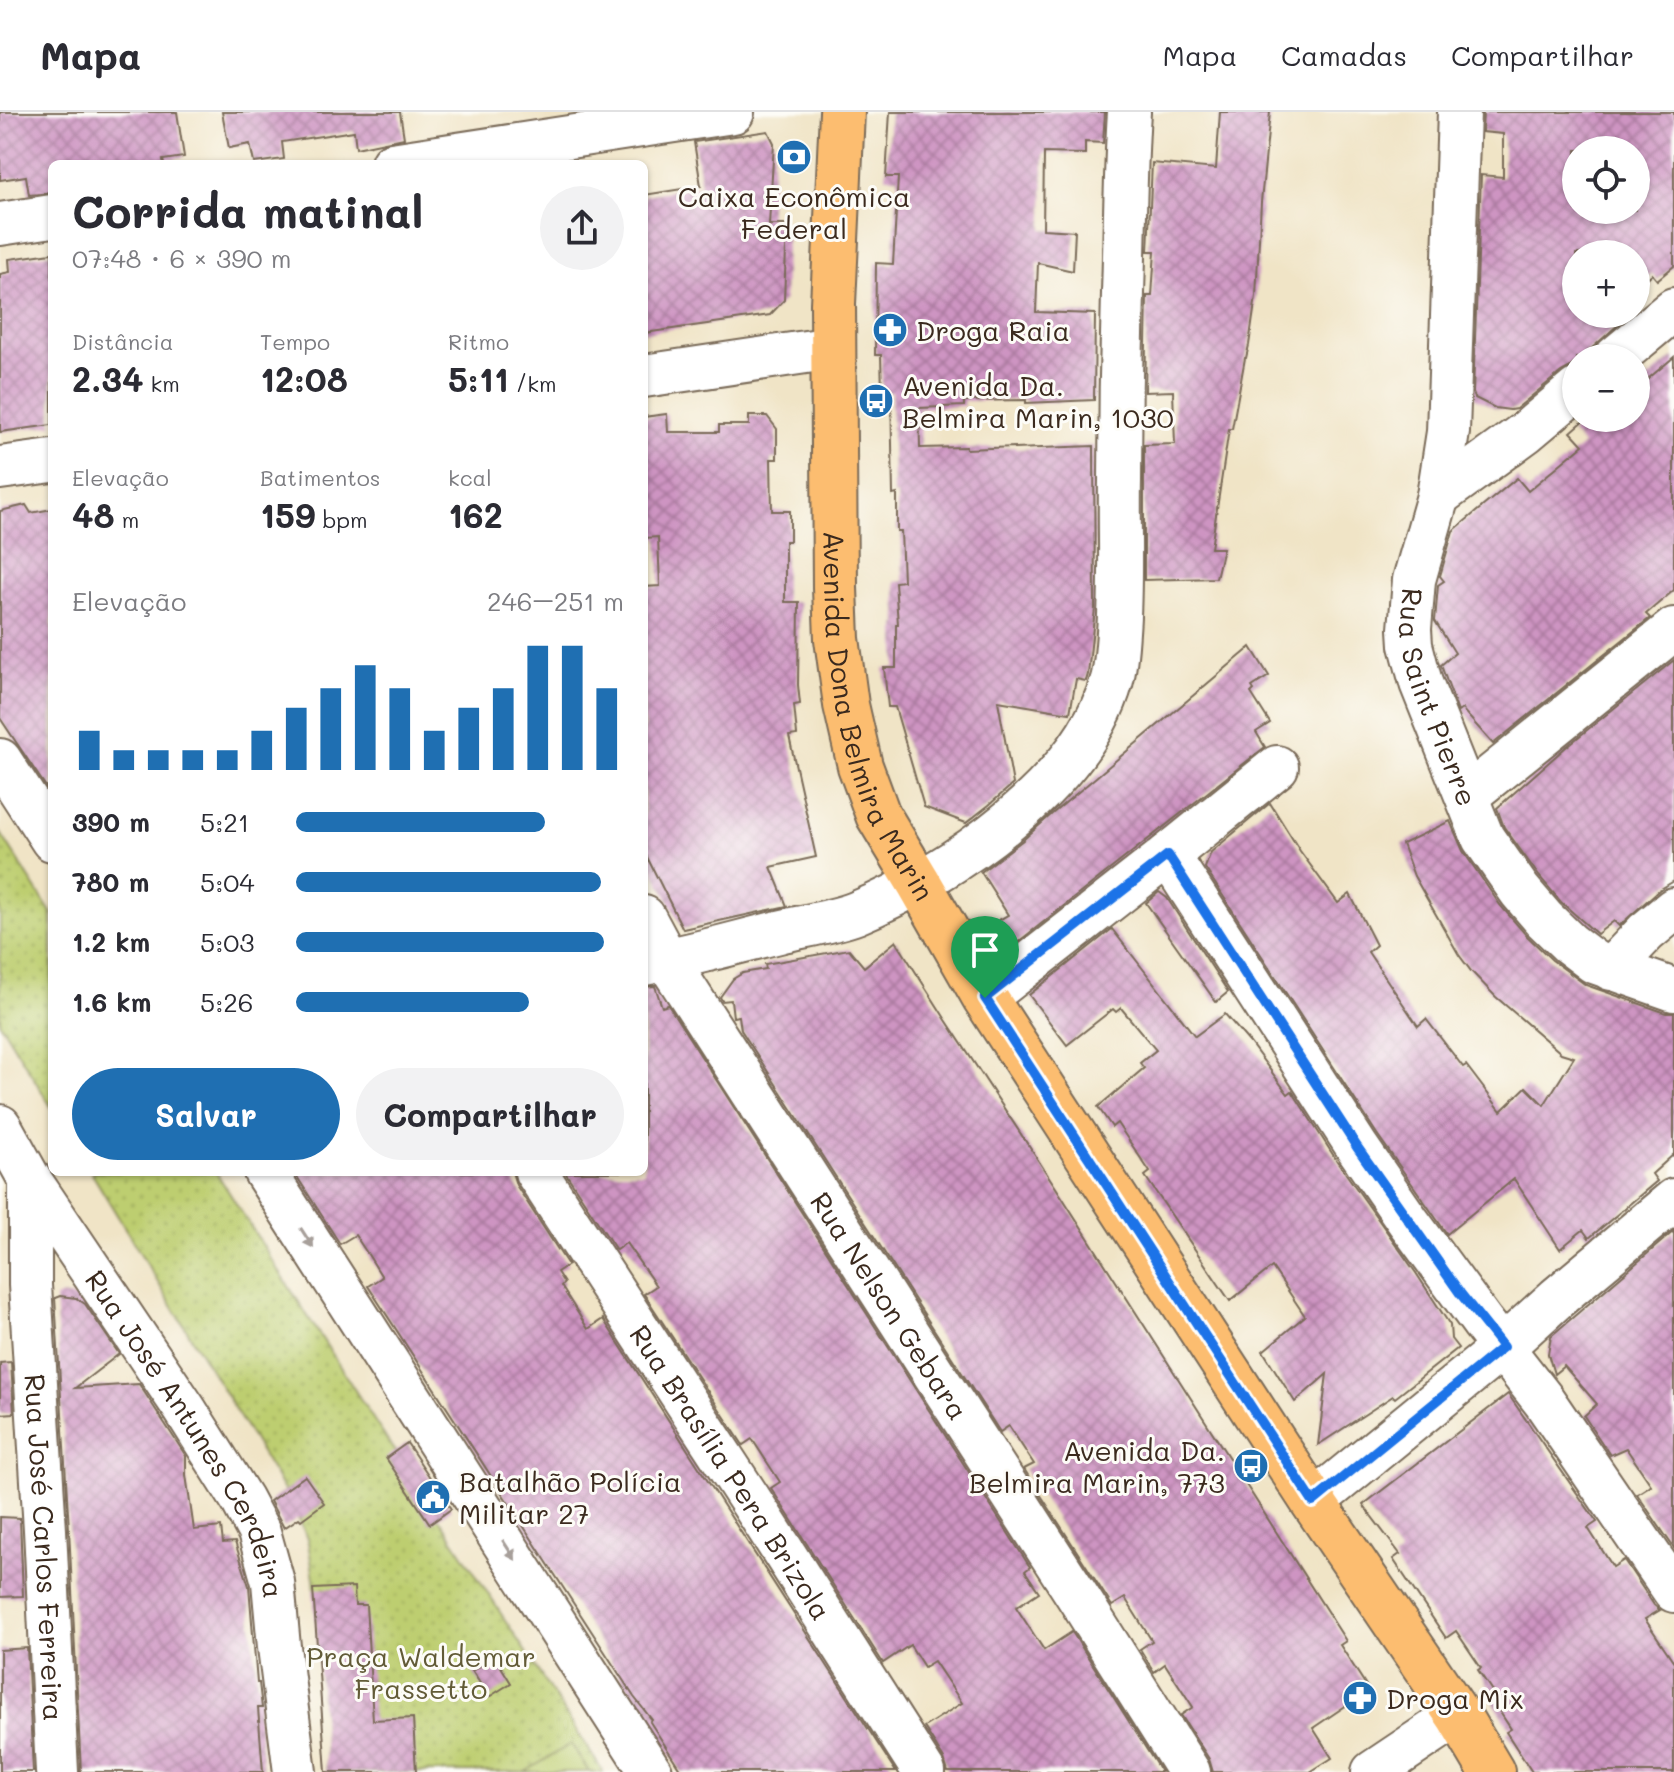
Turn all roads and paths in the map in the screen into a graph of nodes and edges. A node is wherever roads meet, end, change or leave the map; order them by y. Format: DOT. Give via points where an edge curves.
graph roads {
  1 [pos="733,112"];
  2 [pos="842,112"];
  3 [pos="1129,112"];
  4 [pos="1459,112"];
  5 [pos="418,160"];
  6 [pos="48,217"];
  7 [pos="0,224"];
  8 [pos="1674,309"];
  9 [pos="1632,344"];
  10 [pos="833,348"];
  11 [pos="648,375"];
  12 [pos="1562,402"];
  13 [pos="48,462"];
  14 [pos="0,468"];
  15 [pos="1438,496"];
  16 [pos="1674,629"];
  17 [pos="0,760"];
  18 [pos="1277,767"];
  19 [pos="1468,795"];
  20 [pos="48,834"];
  21 [pos="1168,855"];
  22 [pos="919,883"];
  23 [pos="1674,909"];
  24 [pos="648,933"];
  25 [pos="655,962"];
  26 [pos="1611,969"];
  27 [pos="1674,990"];
  28 [pos="985,998"];
  29 [pos="0,1126"];
  30 [pos="268,1176"];
  31 [pos="539,1176"];
  32 [pos="30,1180"];
  33 [pos="1674,1200"];
  34 [pos="1503,1347"];
  35 [pos="1313,1502"];
  36 [pos="1674,1591"];
  37 [pos="1458,1715"];
  38 [pos="57,1772"];
  39 [pos="295,1772"];
  40 [pos="651,1772"];
  41 [pos="924,1772"];
  42 [pos="1189,1772"];
  43 [pos="1373,1772"];
  44 [pos="1492,1772"];
  1 -- 5 [label="street"];
  2 -- 10 [label="main road, Avenida Dona Belmira Marin"];
  3 -- 22 [label="street" via="1120,361 1121,594 1112,680 1081,744 1052,782 955,861"];
  4 -- 15 [label="street, Rua Saint Pierre" via="1448,432"];
  6 -- 7 [label="street"];
  8 -- 9 [label="street"];
  10 -- 11 [label="street"];
  10 -- 22 [label="main road, Avenida Dona Belmira Marin" via="835,588 846,705 878,815"];
  12 -- 15 [label="street"];
  13 -- 14 [label="street"];
  15 -- 19 [label="street, Rua Saint Pierre" via="1414,580 1411,645 1421,683"];
  16 -- 19 [label="street"];
  17 -- 20 [label="street"];
  18 -- 21 [label="street"];
  19 -- 26 [label="street, Rua Saint Pierre" via="1483,838 1520,891 1569,943"];
  21 -- 28 [label="street"];
  21 -- 34 [label="street" via="1357,1147"];
  22 -- 25 [label="street" via="853,914"];
  22 -- 28 [label="main road, Avenida Dona Belmira Marin"];
  23 -- 26 [label="street"];
  24 -- 25 [label="street, Rua Nelson Gebara"];
  25 -- 42 [label="street, Rua Nelson Gebara" via="1021,1508"];
  26 -- 27 [label="street, Rua Saint Pierre"];
  28 -- 35 [label="main road, Avenida Dona Belmira Marin"];
  29 -- 32 [label="street, Rua José Antunes Cerdeira"];
  30 -- 40 [label="street, one-way"];
  31 -- 41 [label="street, Rua Brasília Pera Brizola"];
  32 -- 38 [label="street, Rua José Carlos Ferreira" via="30,1285"];
  32 -- 39 [label="street, Rua José Antunes Cerdeira" via="184,1408 259,1532 273,1582"];
  33 -- 34 [label="street"];
  34 -- 35 [label="street"];
  34 -- 36 [label="street"];
  35 -- 37 [label="main road, Avenida Dona Belmira Marin"];
  37 -- 43 [label="street"];
  37 -- 44 [label="main road, Avenida Dona Belmira Marin"];
}
